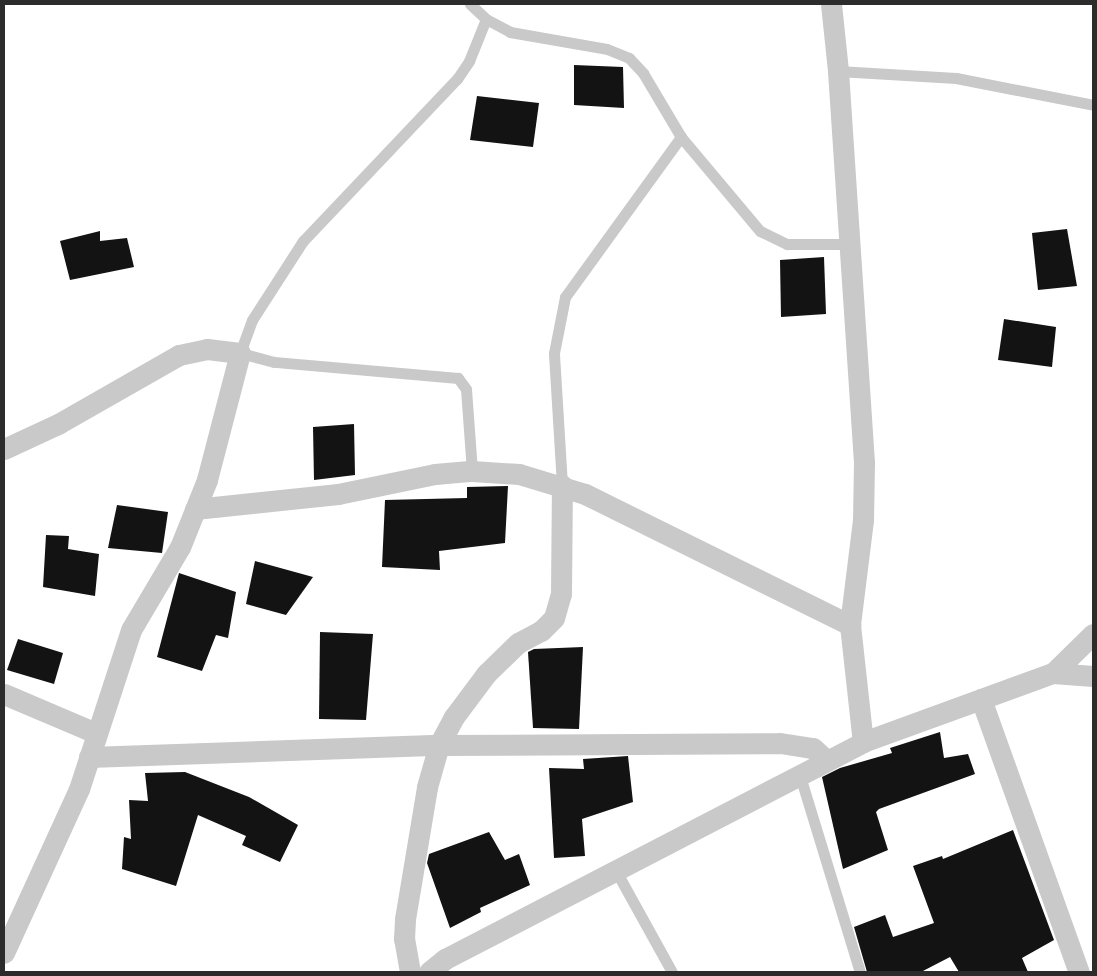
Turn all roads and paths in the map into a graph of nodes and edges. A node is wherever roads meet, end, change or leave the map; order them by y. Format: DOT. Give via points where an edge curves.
graph roads {
  1 [pos="470,4"];
  2 [pos="832,4"];
  3 [pos="486,18"];
  4 [pos="838,71"];
  5 [pos="1093,104"];
  6 [pos="681,137"];
  7 [pos="850,244"];
  8 [pos="240,353"];
  9 [pos="4,449"];
  10 [pos="472,471"];
  11 [pos="562,485"];
  12 [pos="195,510"];
  13 [pos="850,625"];
  14 [pos="1093,634"];
  15 [pos="1053,673"];
  16 [pos="1093,676"];
  17 [pos="4,694"];
  18 [pos="981,699"];
  19 [pos="96,733"];
  20 [pos="863,742"];
  21 [pos="439,745"];
  22 [pos="89,757"];
  23 [pos="826,760"];
  24 [pos="800,776"];
  25 [pos="616,871"];
  26 [pos="4,953"];
  27 [pos="410,972"];
  28 [pos="429,972"];
  29 [pos="672,972"];
  30 [pos="860,972"];
  31 [pos="1079,972"];
  1 -- 3 [label="lane"];
  2 -- 4 [label="street"];
  3 -- 6 [label="lane" via="510,32 607,49 629,58 643,73"];
  3 -- 8 [label="lane" via="472,54 457,79 303,241 252,320"];
  4 -- 5 [label="lane" via="956,78"];
  4 -- 7 [label="street"];
  6 -- 7 [label="lane" via="768,236 787,244"];
  6 -- 11 [label="lane" via="565,297 554,353"];
  7 -- 13 [label="street" via="864,463 863,520"];
  8 -- 9 [label="street" via="207,349 179,355 58,424"];
  8 -- 10 [label="lane" via="274,362 458,378 466,389"];
  8 -- 12 [label="street" via="207,480"];
  10 -- 11 [label="street" via="519,474"];
  10 -- 12 [label="street" via="434,474 338,494"];
  11 -- 13 [label="street"];
  11 -- 21 [label="street" via="561,594 554,618 541,631 518,643 486,674 454,717"];
  12 -- 19 [label="street" via="180,547 131,630"];
  13 -- 20 [label="street"];
  14 -- 15 [label="street"];
  15 -- 16 [label="street"];
  15 -- 18 [label="street"];
  17 -- 19 [label="street"];
  18 -- 20 [label="street"];
  18 -- 31 [label="street"];
  19 -- 22 [label="street"];
  20 -- 23 [label="street"];
  21 -- 22 [label="street"];
  21 -- 23 [label="street" via="780,743 813,748"];
  21 -- 27 [label="street" via="427,787 405,919 404,939"];
  22 -- 26 [label="street" via="57,843"];
  23 -- 24 [label="street"];
  24 -- 25 [label="street"];
  24 -- 30 [label="lane"];
  25 -- 28 [label="street" via="445,959"];
  25 -- 29 [label="lane"];
}
